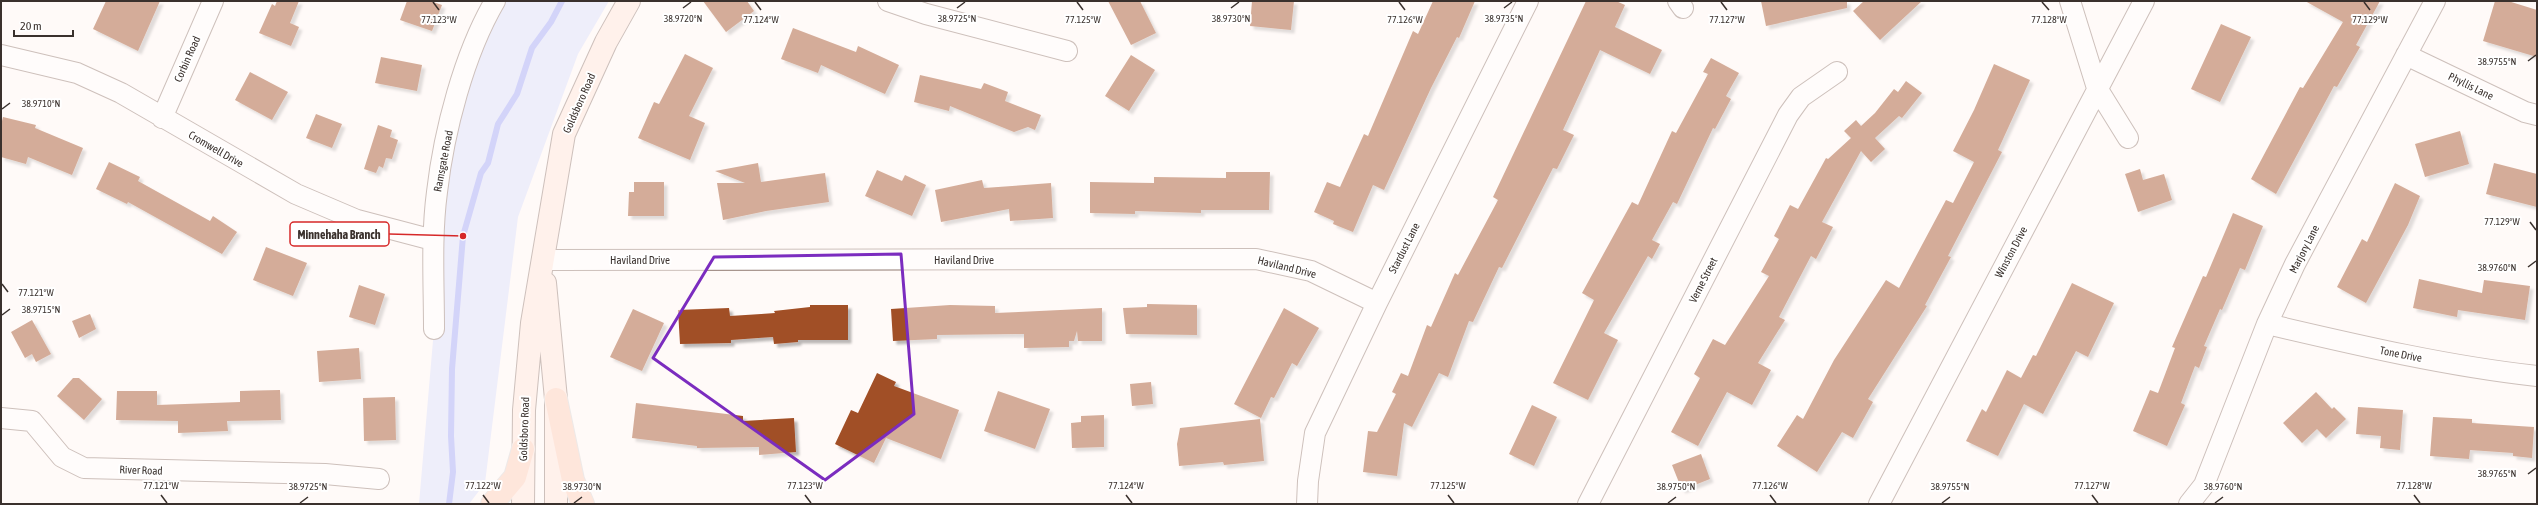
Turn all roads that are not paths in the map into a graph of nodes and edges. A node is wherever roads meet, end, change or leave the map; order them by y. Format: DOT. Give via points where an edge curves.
graph roads {
  1 [pos="213,1"];
  2 [pos="495,1"];
  3 [pos="629,1"];
  4 [pos="888,1"];
  5 [pos="1528,1"];
  6 [pos="2070,1"];
  7 [pos="2144,1"];
  8 [pos="2435,1"];
  9 [pos="1067,51"];
  10 [pos="1,55"];
  11 [pos="2406,55"];
  12 [pos="1837,72"];
  13 [pos="2097,88"];
  14 [pos="2537,115"];
  15 [pos="162,118"];
  16 [pos="2128,138"];
  17 [pos="434,240"];
  18 [pos="542,260"];
  19 [pos="1377,303"];
  20 [pos="2267,324"];
  21 [pos="434,329"];
  22 [pos="2537,376"];
  23 [pos="556,399"];
  24 [pos="1,418"];
  25 [pos="523,449"];
  26 [pos="379,479"];
  27 [pos="492,504"];
  28 [pos="523,504"];
  29 [pos="556,504"];
  30 [pos="583,504"];
  31 [pos="1307,504"];
  32 [pos="1588,504"];
  33 [pos="1878,504"];
  34 [pos="2189,504"];
  1 -- 15 [label="street, Corbin Road"];
  2 -- 17 [label="street, Ramsgate Road" via="465,70 449,128 437,192"];
  3 -- 18 [label="main road, Goldsboro Road" via="606,42 564,134"];
  4 -- 9 [label="street" via="926,14"];
  5 -- 19 [label="street, Stardust Lane"];
  6 -- 13 [label="street"];
  7 -- 13 [label="street, Winston Drive"];
  8 -- 11 [label="street, Marjory Lane"];
  10 -- 15 [label="street, Cromwell Drive" via="77,73 121,93"];
  11 -- 14 [label="street, Phyllis Lane" via="2525,112"];
  11 -- 20 [label="street, Marjory Lane" via="2295,264"];
  12 -- 32 [label="street, Verne Street" via="1801,97 1788,115"];
  13 -- 16 [label="street"];
  13 -- 33 [label="street, Winston Drive"];
  15 -- 17 [label="street, Cromwell Drive" via="296,194 357,220"];
  17 -- 21 [label="street, Ramsgate Road"];
  18 -- 19 [label="street, Haviland Drive" via="1256,259 1311,271"];
  18 -- 23 [label="main road, Goldsboro Road"];
  18 -- 25 [label="main road, Goldsboro Road" via="526,371"];
  19 -- 31 [label="street, Stardust Lane" via="1315,433"];
  20 -- 22 [label="street, Tone Drive" via="2384,351 2495,372"];
  20 -- 34 [label="street, Marjory Lane" via="2204,485"];
  23 -- 29 [label="main road, Goldsboro Road"];
  23 -- 30 [label="main road" via="574,480"];
  24 -- 26 [label="street, River Road" via="32,421 62,457 84,468 325,474"];
  25 -- 27 [label="main road" via="515,477"];
  25 -- 28 [label="main road, Goldsboro Road"];
}
